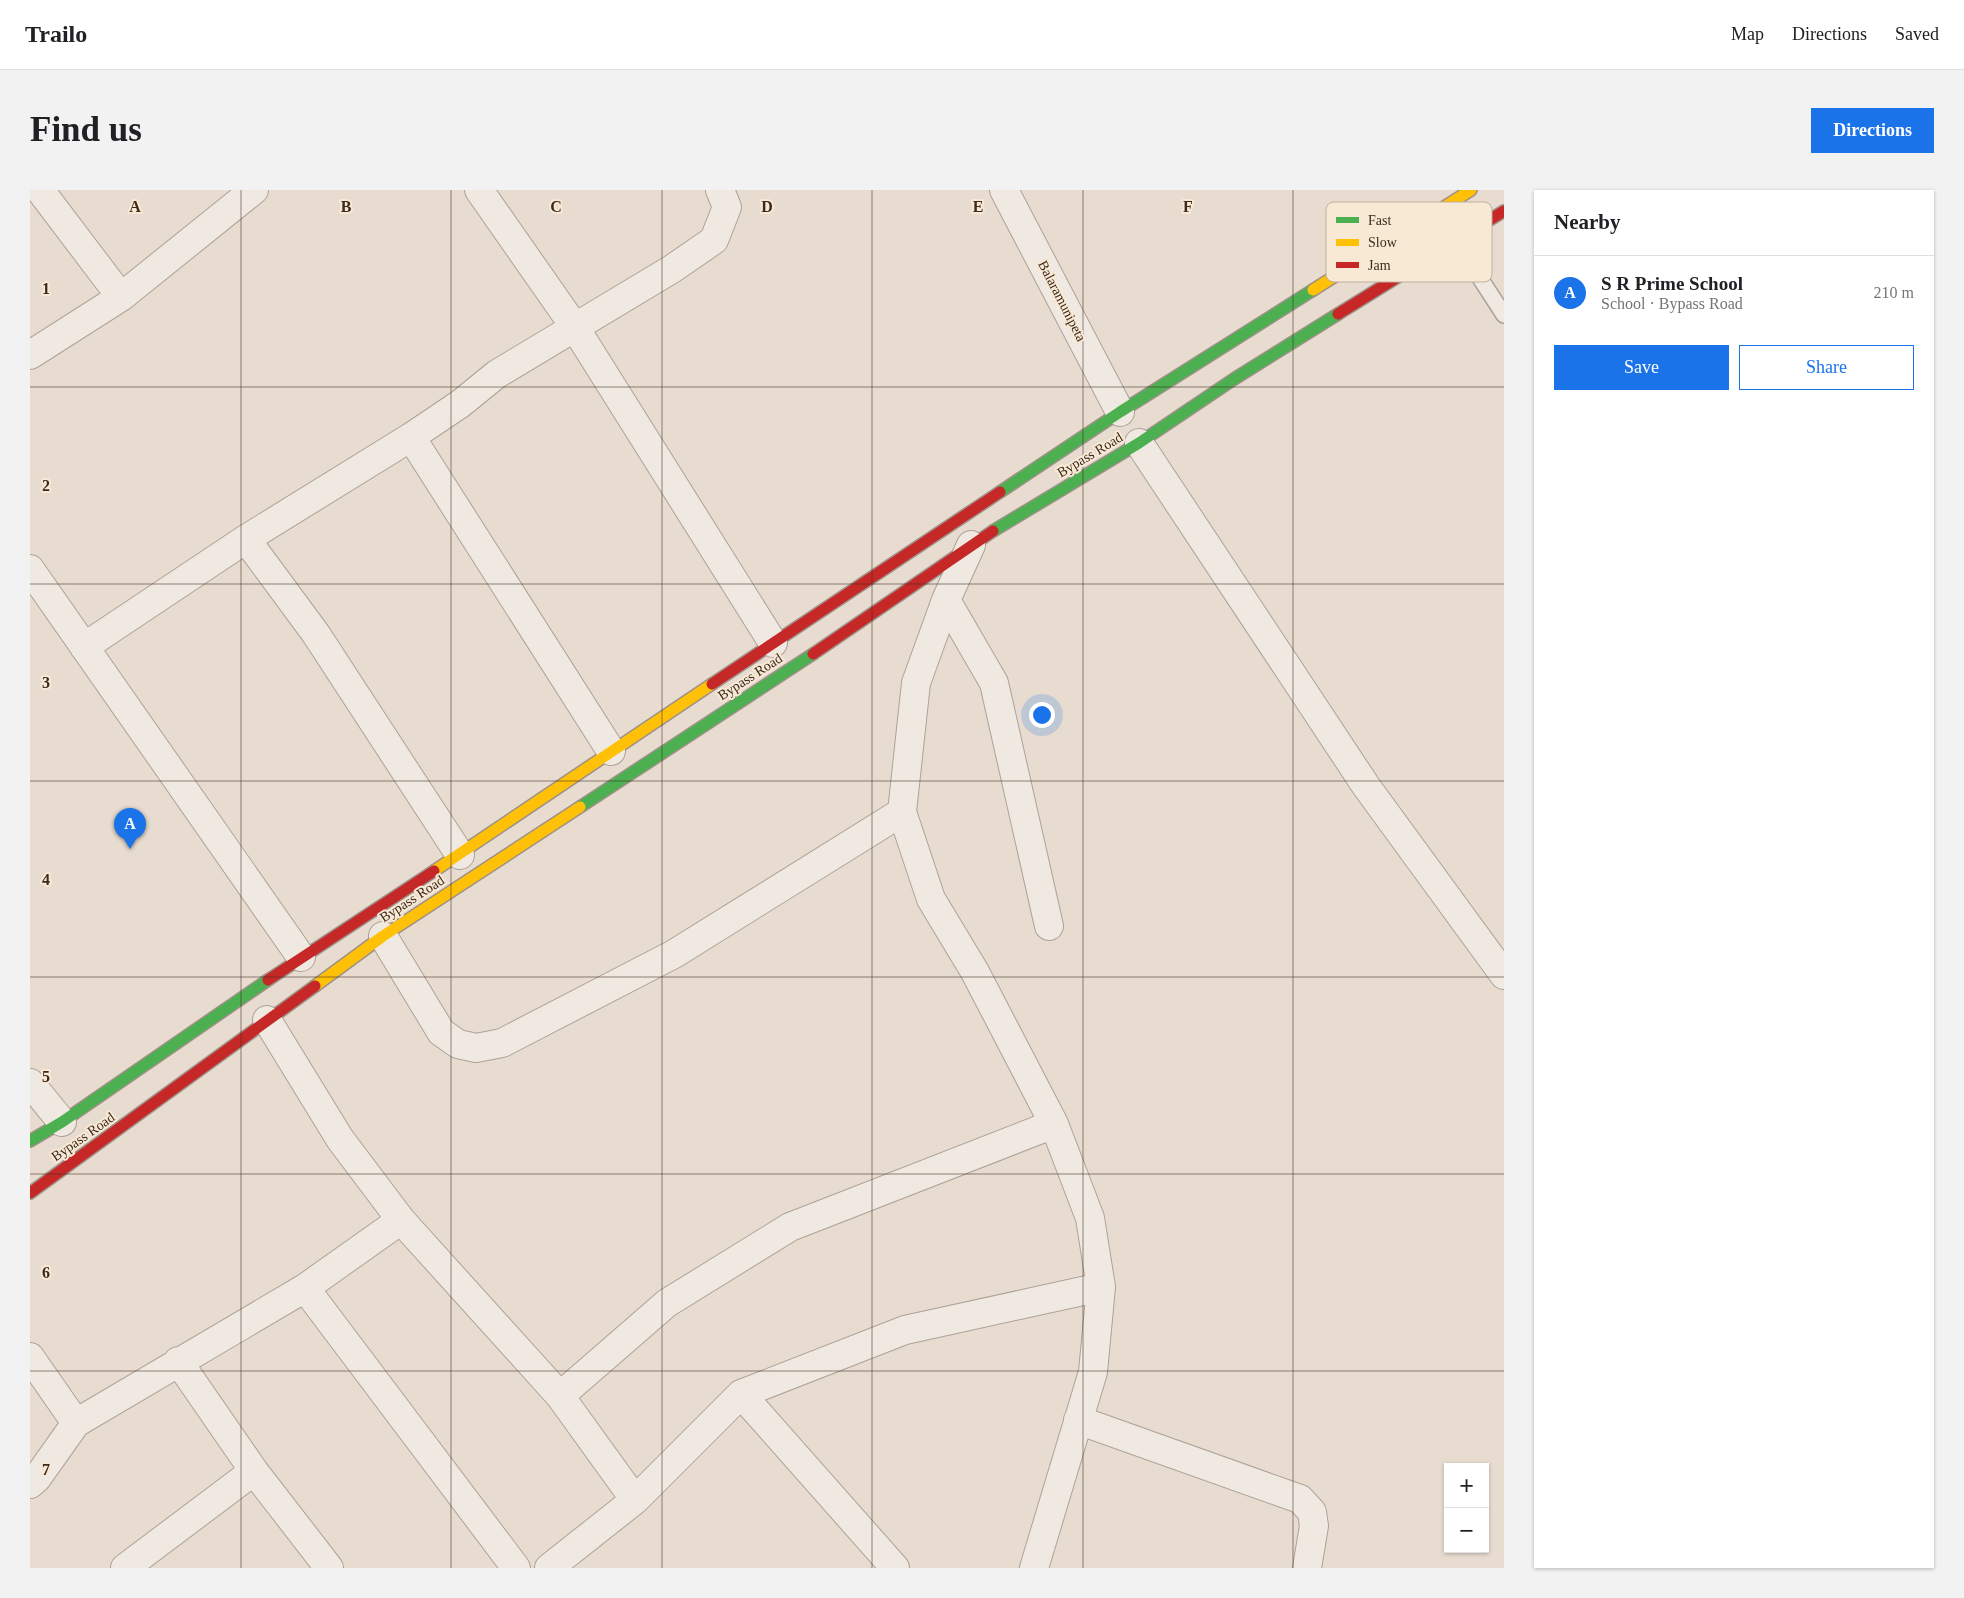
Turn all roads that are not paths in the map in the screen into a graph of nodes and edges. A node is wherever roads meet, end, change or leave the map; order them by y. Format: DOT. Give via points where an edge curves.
graph roads {
  1 [pos="40,190"];
  2 [pos="254,190"];
  3 [pos="479,190"];
  4 [pos="720,190"];
  5 [pos="1004,190"];
  6 [pos="1471,190"];
  7 [pos="1452,202"];
  8 [pos="1504,211"];
  9 [pos="1492,219"];
  10 [pos="1326,282"];
  11 [pos="1391,282"];
  12 [pos="1483,282"];
  13 [pos="122,297"];
  14 [pos="1504,314"];
  15 [pos="574,326"];
  16 [pos="30,355"];
  17 [pos="1120,412"];
  18 [pos="411,437"];
  19 [pos="1139,443"];
  20 [pos="246,539"];
  21 [pos="971,545"];
  22 [pos="30,569"];
  23 [pos="946,600"];
  24 [pos="773,643"];
  25 [pos="84,647"];
  26 [pos="611,751"];
  27 [pos="902,812"];
  28 [pos="460,855"];
  29 [pos="1049,926"];
  30 [pos="383,936"];
  31 [pos="301,958"];
  32 [pos="1504,975"];
  33 [pos="266,1020"];
  34 [pos="30,1083"];
  35 [pos="62,1122"];
  36 [pos="1054,1124"];
  37 [pos="30,1142"];
  38 [pos="30,1193"];
  39 [pos="401,1220"];
  40 [pos="1101,1287"];
  41 [pos="305,1288"];
  42 [pos="30,1357"];
  43 [pos="178,1361"];
  44 [pos="741,1394"];
  45 [pos="560,1396"];
  46 [pos="1078,1420"];
  47 [pos="76,1423"];
  48 [pos="254,1471"];
  49 [pos="30,1484"];
  50 [pos="635,1500"];
  51 [pos="125,1568"];
  52 [pos="329,1568"];
  53 [pos="516,1568"];
  54 [pos="549,1568"];
  55 [pos="895,1568"];
  56 [pos="1034,1568"];
  57 [pos="1307,1568"];
  1 -- 13 [label="street"];
  2 -- 13 [label="street"];
  3 -- 15 [label="street"];
  4 -- 15 [label="street" via="727,207 714,240 672,269"];
  5 -- 17 [label="street, Balaramunipeta"];
  6 -- 7 [label="main road, Bypass Road"];
  8 -- 9 [label="main road, Bypass Road"];
  10 -- 17 [label="main road, Bypass Road"];
  11 -- 19 [label="main road, Bypass Road" via="1234,379"];
  12 -- 14 [label="lane"];
  13 -- 16 [label="street"];
  15 -- 18 [label="street" via="497,374"];
  15 -- 24 [label="street"];
  17 -- 24 [label="main road, Bypass Road"];
  18 -- 20 [label="street"];
  18 -- 26 [label="street"];
  19 -- 21 [label="main road, Bypass Road"];
  19 -- 32 [label="street" via="1366,786"];
  20 -- 25 [label="street"];
  20 -- 28 [label="street" via="316,634"];
  21 -- 23 [label="street"];
  21 -- 30 [label="main road, Bypass Road"];
  22 -- 25 [label="street"];
  23 -- 27 [label="street" via="916,683"];
  23 -- 29 [label="street" via="994,683"];
  24 -- 26 [label="main road, Bypass Road"];
  25 -- 31 [label="street"];
  26 -- 28 [label="main road, Bypass Road"];
  27 -- 30 [label="street" via="674,954 502,1043 476,1048 458,1044 441,1032"];
  27 -- 36 [label="street" via="931,899 976,972"];
  28 -- 31 [label="main road, Bypass Road"];
  30 -- 33 [label="main road, Bypass Road"];
  31 -- 35 [label="main road, Bypass Road"];
  33 -- 38 [label="main road, Bypass Road"];
  33 -- 39 [label="street" via="340,1139"];
  34 -- 35 [label="street"];
  35 -- 37 [label="main road, Bypass Road"];
  36 -- 40 [label="street" via="1090,1218"];
  36 -- 45 [label="street" via="790,1227 667,1303"];
  39 -- 41 [label="street"];
  39 -- 45 [label="street"];
  40 -- 44 [label="street" via="905,1330"];
  40 -- 46 [label="street" via="1093,1372"];
  41 -- 43 [label="street"];
  41 -- 53 [label="street"];
  42 -- 47 [label="street"];
  43 -- 47 [label="street"];
  43 -- 48 [label="street"];
  44 -- 50 [label="street"];
  44 -- 55 [label="street"];
  45 -- 50 [label="street"];
  46 -- 56 [label="street"];
  46 -- 57 [label="street" via="1300,1499 1312,1512 1314,1526"];
  47 -- 49 [label="street"];
  48 -- 51 [label="street"];
  48 -- 52 [label="street"];
  50 -- 54 [label="street"];
}
